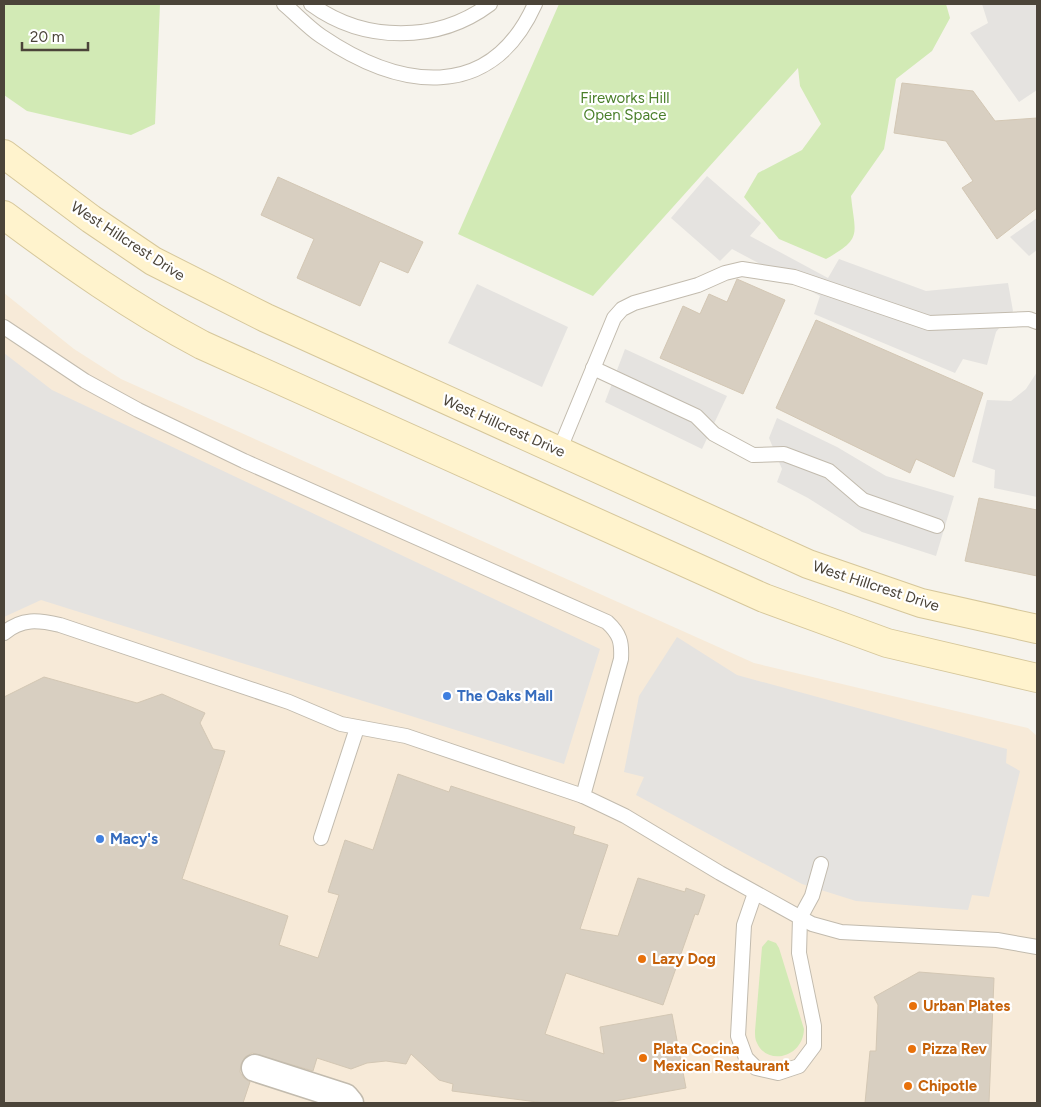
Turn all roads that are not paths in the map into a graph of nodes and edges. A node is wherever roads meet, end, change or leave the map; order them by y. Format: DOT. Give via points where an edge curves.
graph roads {
  1 [pos="284,4"];
  2 [pos="311,4"];
  3 [pos="490,4"];
  4 [pos="535,4"];
  5 [pos="4,154"];
  6 [pos="4,215"];
  7 [pos="1037,322"];
  8 [pos="4,327"];
  9 [pos="593,368"];
  10 [pos="559,451"];
  11 [pos="937,526"];
  12 [pos="1037,629"];
  13 [pos="4,633"];
  14 [pos="1037,678"];
  15 [pos="357,728"];
  16 [pos="583,796"];
  17 [pos="321,838"];
  18 [pos="821,864"];
  19 [pos="755,893"];
  20 [pos="800,918"];
  21 [pos="1037,947"];
  22 [pos="255,1068"];
  23 [pos="350,1103"];
  1 -- 4 [label="lane" via="321,35 356,56 405,76 430,79 455,76 496,58 526,24"];
  2 -- 3 [label="lane" via="350,26 411,34 446,27"];
  5 -- 10 [label="main road, West Hillcrest Drive" via="153,261 216,295"];
  6 -- 14 [label="main road" via="100,284 168,327 764,598 887,643"];
  7 -- 9 [label="lane" via="1029,319 929,323 794,277 742,269 622,309 614,318"];
  8 -- 16 [label="lane" via="109,396 164,423 607,622 622,642 621,659"];
  9 -- 10 [label="lane"];
  9 -- 11 [label="lane" via="696,416 714,434 753,455 784,454 829,471 863,500"];
  10 -- 12 [label="main road, West Hillcrest Drive" via="823,570 921,603"];
  13 -- 15 [label="lane" via="23,622 36,620 60,625"];
  15 -- 16 [label="lane" via="406,736"];
  15 -- 17 [label="lane"];
  16 -- 19 [label="lane" via="625,816"];
  18 -- 20 [label="lane" via="812,896"];
  19 -- 20 [label="lane"];
  19 -- 20 [label="lane" via="744,926 738,1036 746,1058 756,1068 778,1073 799,1066 814,1046 814,1026 799,952"];
  20 -- 21 [label="lane" via="841,932 997,940"];
  22 -- 23 [label="street" via="345,1097"];
}
